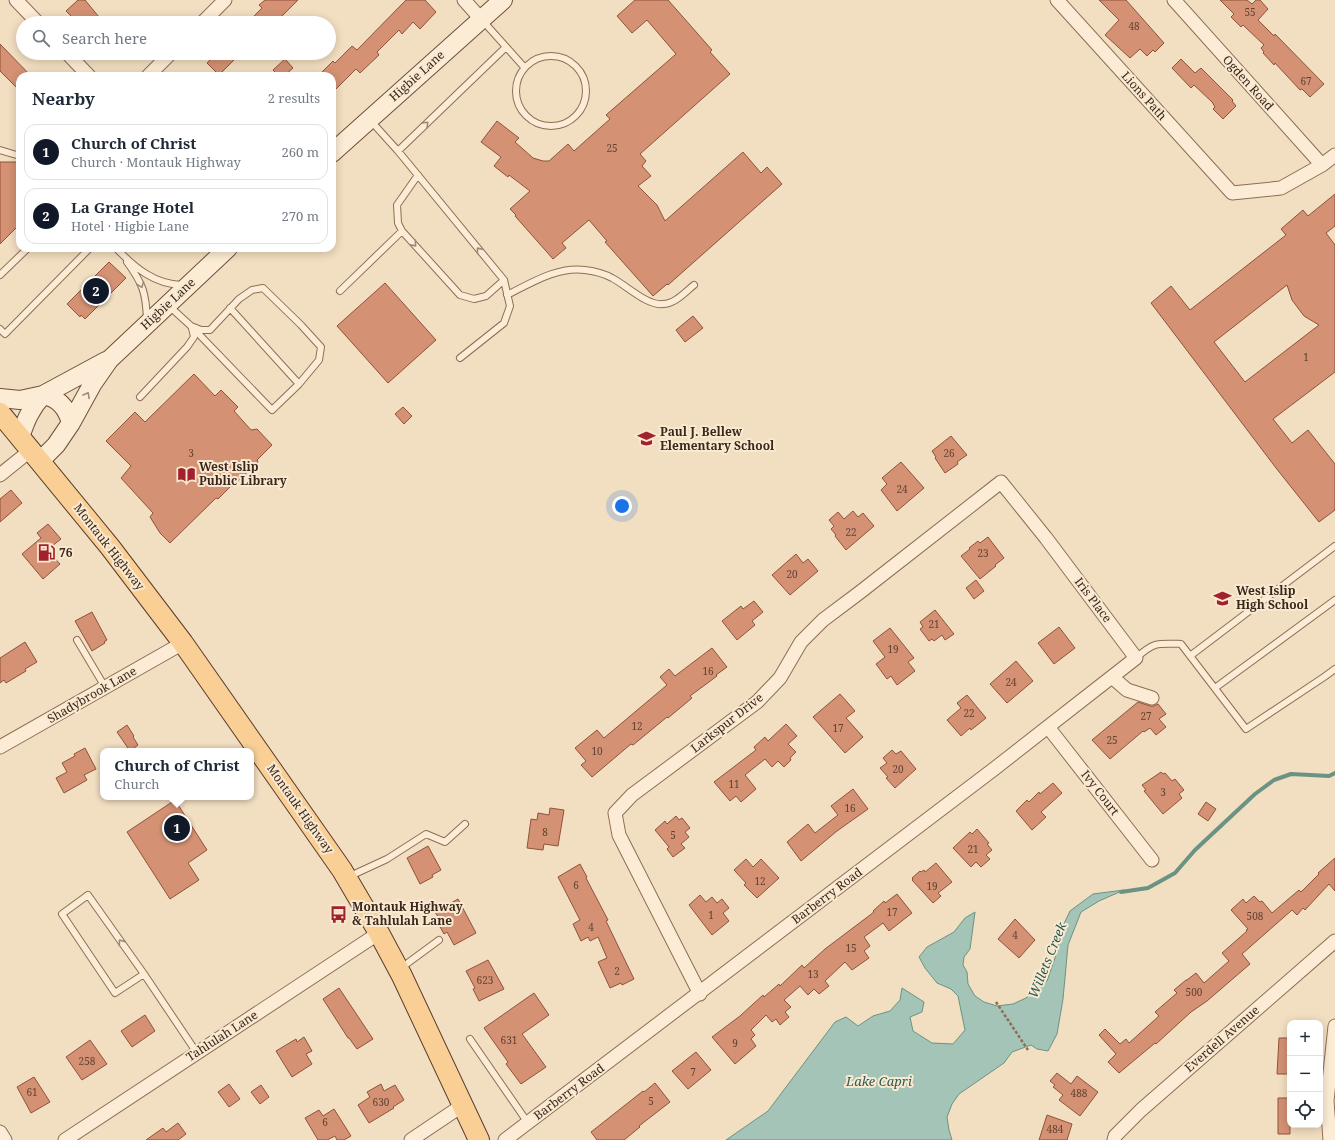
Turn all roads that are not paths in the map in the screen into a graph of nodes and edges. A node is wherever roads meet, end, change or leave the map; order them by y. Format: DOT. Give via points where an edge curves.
graph roads {
  1 [pos="16,0"];
  2 [pos="225,0"];
  3 [pos="464,0"];
  4 [pos="503,0"];
  5 [pos="1057,0"];
  6 [pos="1174,0"];
  7 [pos="31,16"];
  8 [pos="209,16"];
  9 [pos="481,19"];
  10 [pos="506,47"];
  11 [pos="74,60"];
  12 [pos="164,60"];
  13 [pos="524,67"];
  14 [pos="85,72"];
  15 [pos="152,72"];
  16 [pos="369,119"];
  17 [pos="336,149"];
  18 [pos="0,150"];
  19 [pos="398,151"];
  20 [pos="16,155"];
  21 [pos="1335,156"];
  22 [pos="1322,165"];
  23 [pos="418,175"];
  24 [pos="402,232"];
  25 [pos="24,252"];
  26 [pos="86,252"];
  27 [pos="119,252"];
  28 [pos="120,252"];
  29 [pos="224,252"];
  30 [pos="0,276"];
  31 [pos="504,280"];
  32 [pos="694,285"];
  33 [pos="188,286"];
  34 [pos="340,291"];
  35 [pos="507,295"];
  36 [pos="168,304"];
  37 [pos="230,308"];
  38 [pos="147,324"];
  39 [pos="191,326"];
  40 [pos="0,329"];
  41 [pos="460,358"];
  42 [pos="109,360"];
  43 [pos="299,384"];
  44 [pos="43,395"];
  45 [pos="140,397"];
  46 [pos="0,398"];
  47 [pos="0,413"];
  48 [pos="71,423"];
  49 [pos="30,449"];
  50 [pos="0,475"];
  51 [pos="1001,482"];
  52 [pos="1335,546"];
  53 [pos="1335,600"];
  54 [pos="77,640"];
  55 [pos="183,643"];
  56 [pos="1190,656"];
  57 [pos="1136,658"];
  58 [pos="1335,669"];
  59 [pos="1112,677"];
  60 [pos="105,687"];
  61 [pos="1215,688"];
  62 [pos="1152,698"];
  63 [pos="1048,727"];
  64 [pos="0,747"];
  65 [pos="465,824"];
  66 [pos="1152,860"];
  67 [pos="347,878"];
  68 [pos="378,933"];
  69 [pos="439,940"];
  70 [pos="1335,941"];
  71 [pos="398,970"];
  72 [pos="144,974"];
  73 [pos="700,994"];
  74 [pos="1335,1026"];
  75 [pos="470,1039"];
  76 [pos="197,1053"];
  77 [pos="463,1105"];
  78 [pos="528,1123"];
  79 [pos="0,1132"];
  80 [pos="5,1140"];
  81 [pos="65,1140"];
  82 [pos="411,1140"];
  83 [pos="479,1140"];
  84 [pos="505,1140"];
  85 [pos="1114,1140"];
  86 [pos="1330,1140"];
  1 -- 7 [label="street"];
  2 -- 8 [label="street"];
  3 -- 9 [label="street"];
  4 -- 9 [label="main road, Higbie Lane"];
  5 -- 22 [label="street, Lions Path" via="1232,193 1281,188"];
  6 -- 22 [label="street, Ogden Road"];
  9 -- 10 [label="lane"];
  9 -- 16 [label="main road, Higbie Lane"];
  10 -- 13 [label="lane"];
  19 -- 10 [label="lane, one-way"];
  11 -- 14 [label="street"];
  12 -- 15 [label="street"];
  13 -- 13 [label="lane" via="515,87 520,109 527,117 547,126 559,125 577,114 584,104 586,92 584,80 578,69 569,61 558,56 546,56 534,59"];
  16 -- 17 [label="main road, Higbie Lane"];
  16 -- 19 [label="lane"];
  18 -- 20 [label="lane"];
  19 -- 23 [label="lane"];
  21 -- 22 [label="street"];
  23 -- 24 [label="lane" via="397,204 398,223"];
  31 -- 23 [label="lane, one-way"];
  24 -- 31 [label="lane, one-way" via="460,295 474,299 486,296"];
  24 -- 34 [label="lane"];
  25 -- 30 [label="lane"];
  26 -- 40 [label="lane" via="5,334"];
  27 -- 38 [label="lane, one-way" via="138,278 144,292"];
  28 -- 33 [label="lane" via="138,269 154,279"];
  29 -- 33 [label="main road, Higbie Lane"];
  31 -- 35 [label="lane"];
  32 -- 35 [label="lane" via="674,301 652,303 611,277 571,269 541,278"];
  33 -- 36 [label="main road, Higbie Lane"];
  35 -- 41 [label="lane" via="510,306 504,323"];
  36 -- 38 [label="main road, Higbie Lane"];
  36 -- 39 [label="lane"];
  37 -- 39 [label="lane" via="210,330"];
  37 -- 43 [label="lane"];
  37 -- 43 [label="lane" via="252,290 262,288 321,347 319,360"];
  38 -- 42 [label="main road, Higbie Lane"];
  39 -- 43 [label="lane" via="272,410"];
  39 -- 45 [label="lane" via="194,337 187,347"];
  42 -- 44 [label="main road, Higbie Lane"];
  48 -- 42 [label="main road, Higbie Lane, one-way"];
  44 -- 46 [label="main road, Higbie Lane" via="20,400"];
  44 -- 48 [label="main road" via="50,396 62,405"];
  44 -- 49 [label="main road, Higbie Lane" via="28,414"];
  47 -- 49 [label="main road, Montauk Highway"];
  48 -- 49 [label="main road, Higbie Lane" via="56,445"];
  49 -- 50 [label="street"];
  49 -- 55 [label="main road, Montauk Highway" via="110,547"];
  51 -- 57 [label="street, Iris Place"];
  51 -- 73 [label="street, Larkspur Drive" via="823,620 801,642 780,678 757,702 632,795 614,813 619,835"];
  52 -- 56 [label="lane"];
  53 -- 61 [label="lane"];
  54 -- 60 [label="lane"];
  55 -- 60 [label="street, Shadybrook Lane"];
  55 -- 67 [label="main road, Montauk Highway"];
  56 -- 57 [label="lane" via="1181,644 1159,643 1146,649"];
  56 -- 61 [label="lane"];
  57 -- 59 [label="street"];
  58 -- 61 [label="lane" via="1246,729"];
  59 -- 62 [label="street" via="1128,690"];
  59 -- 63 [label="street, Barberry Road"];
  60 -- 64 [label="street, Shadybrook Lane"];
  63 -- 66 [label="street, Ivy Court"];
  63 -- 73 [label="street, Barberry Road"];
  65 -- 67 [label="lane" via="445,842 426,834 387,859"];
  67 -- 68 [label="main road, Montauk Highway"];
  68 -- 71 [label="main road, Montauk Highway"];
  68 -- 76 [label="street, Tahlulah Lane"];
  69 -- 71 [label="lane"];
  70 -- 85 [label="street, Everdell Avenue" via="1141,1110"];
  71 -- 77 [label="main road, Montauk Highway"];
  72 -- 72 [label="lane, one-way" via="88,895 62,914 115,993"];
  72 -- 76 [label="lane"];
  73 -- 78 [label="street, Barberry Road"];
  74 -- 86 [label="street" via="1327,1100"];
  75 -- 78 [label="lane"];
  76 -- 81 [label="street, Tahlulah Lane"];
  77 -- 82 [label="street"];
  77 -- 83 [label="main road, Montauk Highway"];
  78 -- 84 [label="street, Barberry Road"];
  79 -- 80 [label="street"];
}
